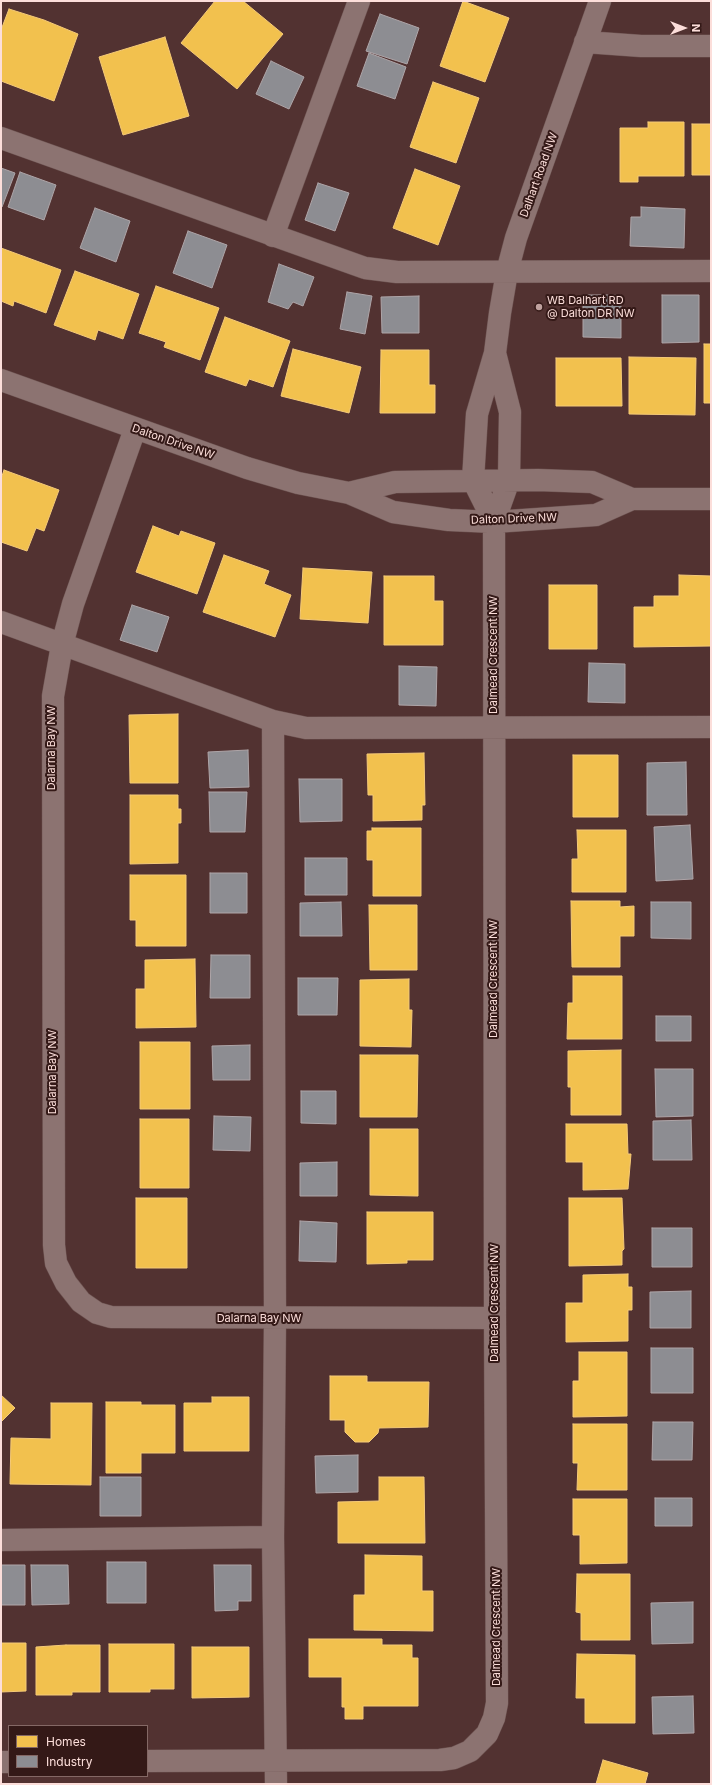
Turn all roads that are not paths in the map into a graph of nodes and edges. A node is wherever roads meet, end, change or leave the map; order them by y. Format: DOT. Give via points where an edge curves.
graph roads {
  1 [pos="359,1"];
  2 [pos="600,1"];
  3 [pos="585,42"];
  4 [pos="711,46"];
  5 [pos="1,138"];
  6 [pos="273,236"];
  7 [pos="711,271"];
  8 [pos="507,272"];
  9 [pos="495,353"];
  10 [pos="1,380"];
  11 [pos="135,429"];
  12 [pos="473,480"];
  13 [pos="509,480"];
  14 [pos="349,493"];
  15 [pos="632,499"];
  16 [pos="711,499"];
  17 [pos="494,522"];
  18 [pos="1,622"];
  19 [pos="62,645"];
  20 [pos="273,721"];
  21 [pos="494,727"];
  22 [pos="711,727"];
  23 [pos="275,1318"];
  24 [pos="495,1318"];
  25 [pos="273,1537"];
  26 [pos="1,1540"];
  27 [pos="276,1760"];
  28 [pos="148,1761"];
  29 [pos="276,1784"];
  1 -- 6 [label="street"];
  2 -- 3 [label="street, Dalhart Road NW"];
  3 -- 4 [label="street" via="641,46"];
  3 -- 8 [label="street, Dalhart Road NW" via="516,238"];
  5 -- 6 [label="street"];
  6 -- 8 [label="street" via="342,261 380,271"];
  7 -- 8 [label="street"];
  8 -- 9 [label="street, Dalhart Road NW"];
  9 -- 12 [label="street, Dalhart Road NW" via="477,414"];
  9 -- 13 [label="street, Dalhart Road NW" via="510,412"];
  10 -- 11 [label="street, Dalton Drive NW"];
  11 -- 14 [label="street, Dalton Drive NW" via="261,472 298,483"];
  11 -- 19 [label="street, Dalarna Bay NW" via="73,604"];
  12 -- 13 [label="street, Dalton Drive NW"];
  12 -- 14 [label="street, Dalton Drive NW" via="395,482"];
  12 -- 17 [label="street"];
  13 -- 15 [label="street, Dalton Drive NW" via="592,482"];
  13 -- 17 [label="street, Dalhart Road NW"];
  14 -- 17 [label="street, Dalton Drive NW" via="393,512 449,520"];
  15 -- 16 [label="street, Dalton Drive NW"];
  15 -- 17 [label="street, Dalton Drive NW" via="596,515"];
  17 -- 21 [label="street, Dalmead Crescent NW"];
  18 -- 19 [label="street"];
  19 -- 20 [label="street"];
  19 -- 23 [label="street, Dalarna Bay NW" via="53,696 52,741 56,1263 66,1283 81,1302 97,1313 111,1318"];
  20 -- 21 [label="street" via="306,728"];
  20 -- 23 [label="street"];
  21 -- 22 [label="street"];
  21 -- 24 [label="street, Dalmead Crescent NW"];
  23 -- 24 [label="street, Dalarna Bay NW"];
  23 -- 25 [label="street"];
  24 -- 27 [label="street, Dalmead Crescent NW" via="497,1702 487,1734 470,1751 454,1758 440,1760"];
  25 -- 26 [label="street"];
  25 -- 27 [label="street"];
  27 -- 28 [label="street, Dalmead Crescent NW"];
  27 -- 29 [label="street"];
}
